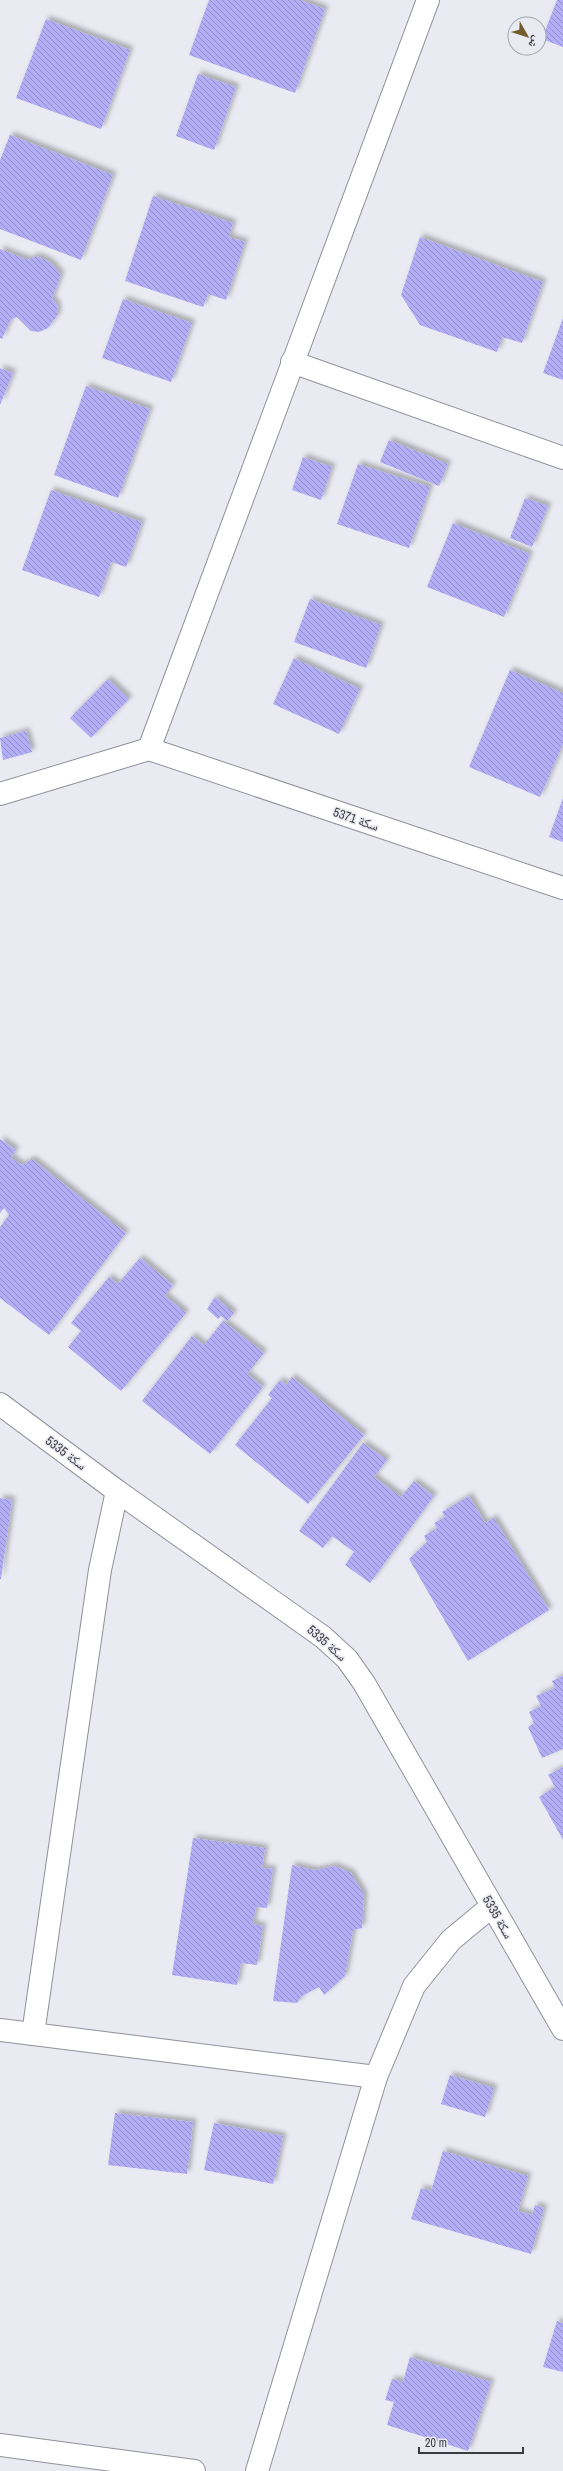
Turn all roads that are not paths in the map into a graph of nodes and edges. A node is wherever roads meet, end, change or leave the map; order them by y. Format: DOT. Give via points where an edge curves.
graph roads {
  1 [pos="428,0"];
  2 [pos="292,362"];
  3 [pos="563,458"];
  4 [pos="149,749"];
  5 [pos="0,794"];
  6 [pos="563,888"];
  7 [pos="0,1404"];
  8 [pos="117,1491"];
  9 [pos="492,1906"];
  10 [pos="563,2029"];
  11 [pos="0,2030"];
  12 [pos="33,2034"];
  13 [pos="376,2077"];
  14 [pos="0,2445"];
  15 [pos="194,2471"];
  16 [pos="257,2471"];
  1 -- 2 [label="street"];
  2 -- 3 [label="street"];
  2 -- 4 [label="street"];
  4 -- 5 [label="street"];
  4 -- 6 [label="street, سكة 5371"];
  7 -- 8 [label="street, سكة 5335"];
  8 -- 9 [label="street, سكة 5335" via="323,1637 348,1659"];
  8 -- 12 [label="street" via="100,1570"];
  9 -- 10 [label="street, سكة 5335"];
  9 -- 13 [label="street" via="451,1940 414,1986"];
  11 -- 12 [label="street"];
  12 -- 13 [label="street"];
  13 -- 16 [label="street"];
  14 -- 15 [label="street"];
}
